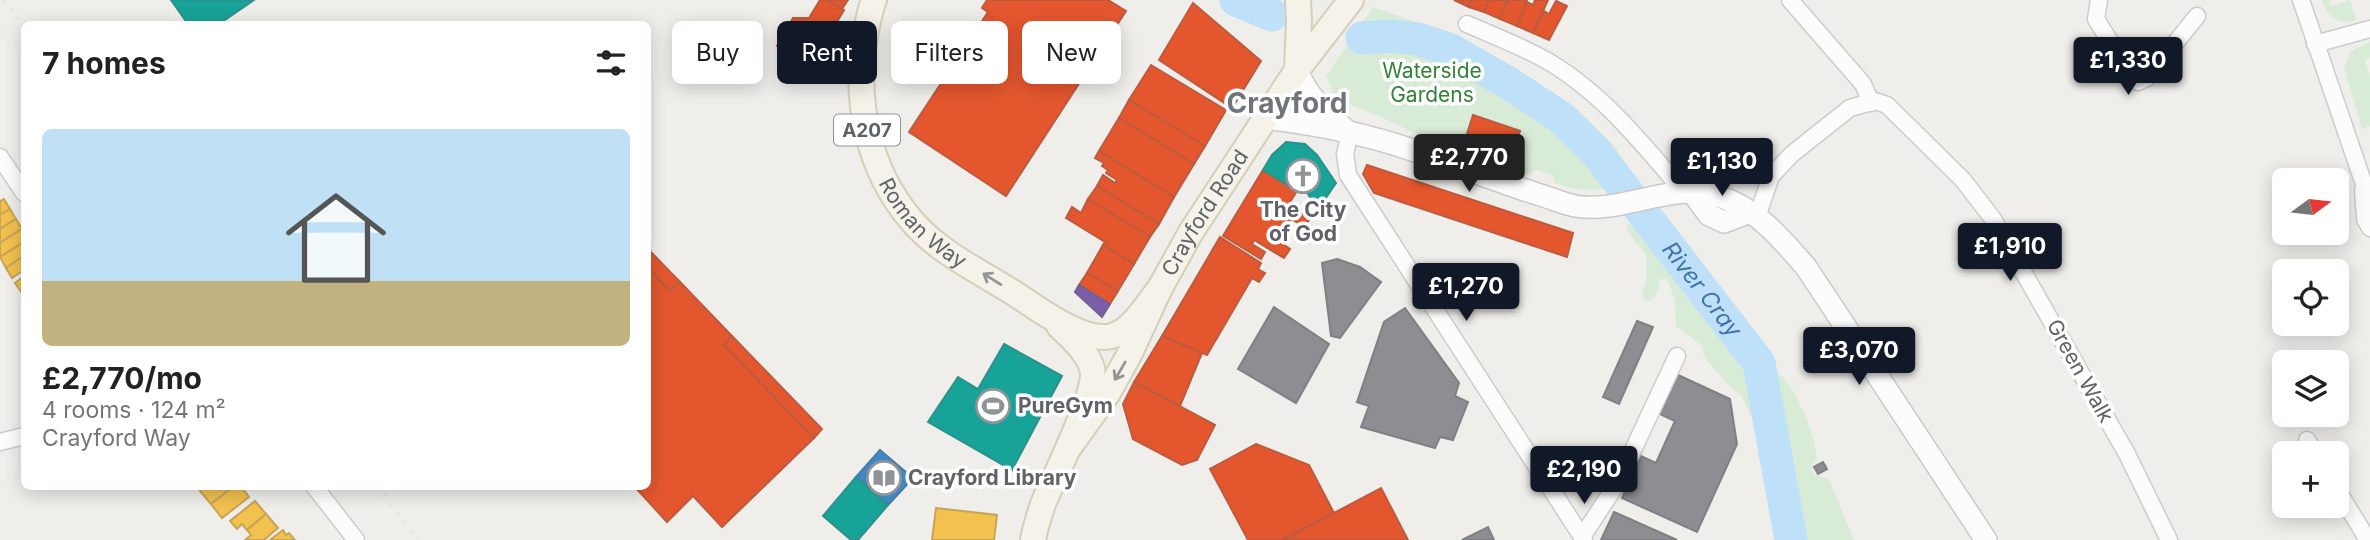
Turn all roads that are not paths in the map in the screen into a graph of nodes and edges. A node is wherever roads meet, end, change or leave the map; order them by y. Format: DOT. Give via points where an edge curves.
graph roads {
  1 [pos="874,0"];
  2 [pos="1298,0"];
  3 [pos="1790,0"];
  4 [pos="2099,0"];
  5 [pos="2301,0"];
  6 [pos="1350,1"];
  7 [pos="2197,16"];
  8 [pos="1468,24"];
  9 [pos="2370,29"];
  10 [pos="2315,44"];
  11 [pos="1297,70"];
  12 [pos="1871,103"];
  13 [pos="1265,118"];
  14 [pos="1350,134"];
  15 [pos="0,157"];
  16 [pos="2366,184"];
  17 [pos="21,188"];
  18 [pos="1688,192"];
  19 [pos="2370,202"];
  20 [pos="1754,215"];
  21 [pos="2370,228"];
  22 [pos="1160,288"];
  23 [pos="1049,316"];
  24 [pos="1109,337"];
  25 [pos="1677,356"];
  26 [pos="1092,368"];
  27 [pos="21,437"];
  28 [pos="0,442"];
  29 [pos="1070,446"];
  30 [pos="317,490"];
  31 [pos="2349,509"];
  32 [pos="1583,539"];
  33 [pos="356,540"];
  34 [pos="1033,540"];
  35 [pos="1986,540"];
  36 [pos="2169,540"];
  37 [pos="2368,540"];
  23 -- 1 [label="main road, Roman Way / A207, one-way" via="933,241 889,188 866,129 861,99 860,62"];
  2 -- 11 [label="main road"];
  3 -- 12 [label="street" via="1863,84"];
  4 -- 7 [label="street" via="2096,19 2138,82 2147,78"];
  5 -- 10 [label="street"];
  6 -- 11 [label="main road, Crayford Road"];
  8 -- 18 [label="street" via="1542,58 1598,98"];
  9 -- 10 [label="street"];
  10 -- 16 [label="street"];
  11 -- 13 [label="main road, Crayford Road / A207"];
  11 -- 14 [label="main road" via="1313,99"];
  12 -- 20 [label="street" via="1850,108 1771,176"];
  12 -- 36 [label="street, Green Walk" via="1885,103 1896,113 1963,180 1993,219 2121,443"];
  13 -- 14 [label="main road"];
  13 -- 22 [label="main road, Crayford Road / A207"];
  14 -- 18 [label="main road" via="1412,150 1574,206 1596,207"];
  14 -- 32 [label="street" via="1345,154 1348,175"];
  15 -- 17 [label="street"];
  16 -- 19 [label="street"];
  16 -- 21 [label="street" via="2365,219"];
  18 -- 20 [label="main road" via="1730,200"];
  20 -- 35 [label="main road" via="1806,267"];
  22 -- 24 [label="main road, Crayford Road / A207" via="1132,323"];
  22 -- 29 [label="main road, Crayford Road / A207, one-way" via="1108,393"];
  23 -- 24 [label="main road, Roman Way / A207"];
  23 -- 26 [label="main road, Roman Way / A207" via="1081,348"];
  25 -- 32 [label="street" via="1618,482"];
  26 -- 29 [label="main road, Crayford Road / A207" via="1093,380"];
  27 -- 28 [label="street"];
  29 -- 34 [label="main road, Crayford Road / A207" via="1044,502"];
  30 -- 33 [label="street"];
  31 -- 37 [label="street"];
}
